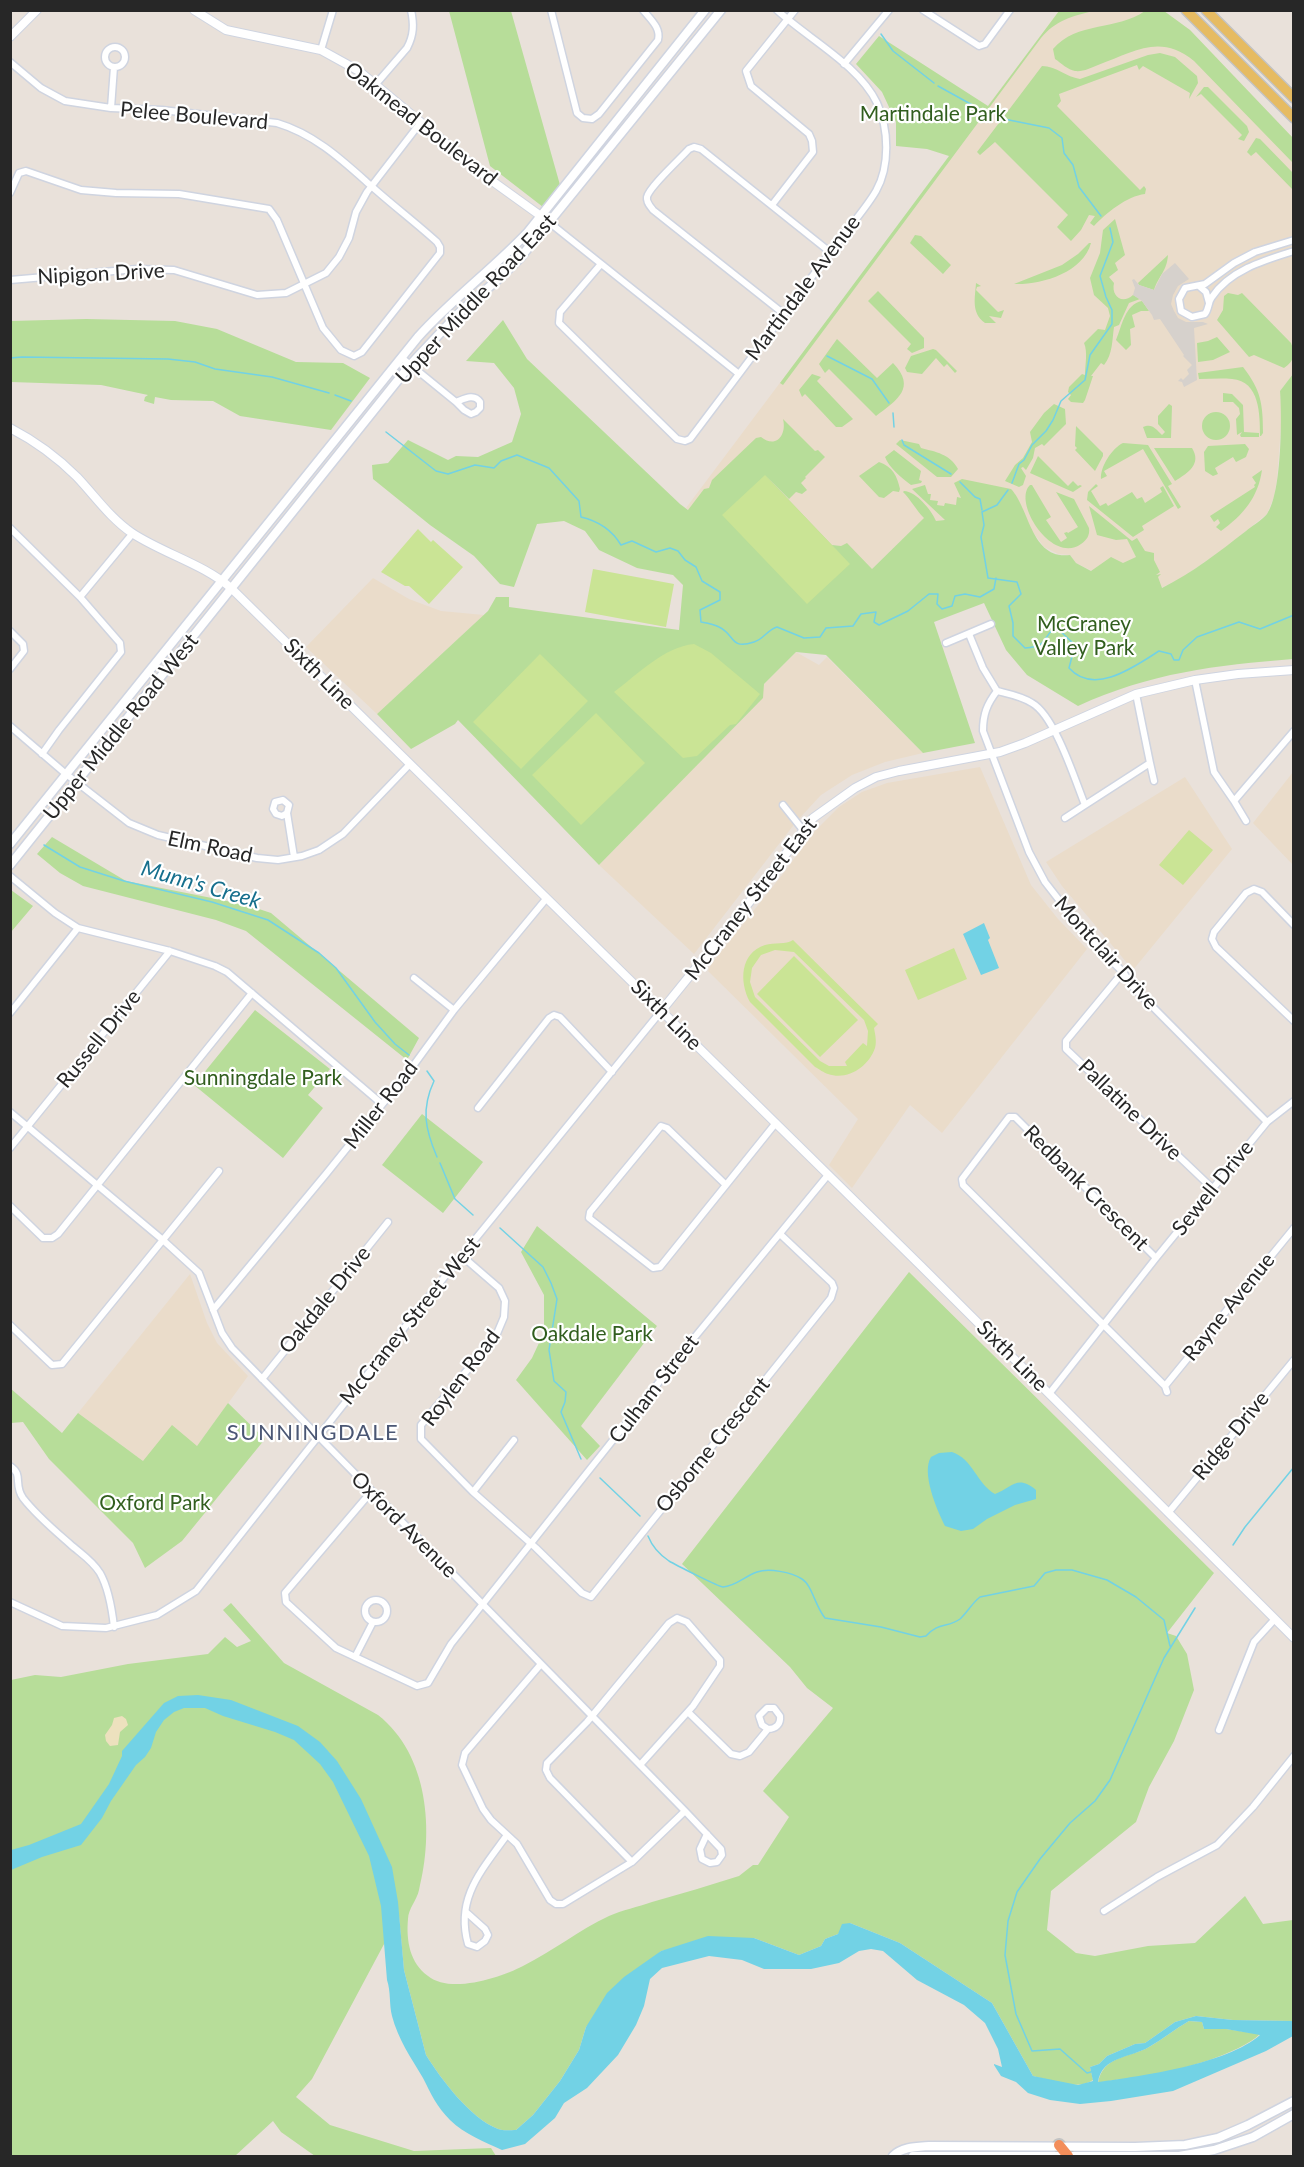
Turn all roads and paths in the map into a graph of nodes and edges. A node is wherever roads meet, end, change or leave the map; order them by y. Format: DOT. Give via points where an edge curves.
graph roads {
  1 [pos="38,10"];
  2 [pos="194,10"];
  3 [pos="333,10"];
  4 [pos="411,10"];
  5 [pos="551,10"];
  6 [pos="643,10"];
  7 [pos="705,10"];
  8 [pos="721,10"];
  9 [pos="777,10"];
  10 [pos="795,10"];
  11 [pos="889,10"];
  12 [pos="923,10"];
  13 [pos="1010,10"];
  14 [pos="1186,10"];
  15 [pos="1206,10"];
  16 [pos="787,20"];
  17 [pos="10,38"];
  18 [pos="321,50"];
  19 [pos="10,62"];
  20 [pos="844,64"];
  21 [pos="114,68"];
  22 [pos="376,84"];
  23 [pos="1293,98"];
  24 [pos="111,108"];
  25 [pos="1293,118"];
  26 [pos="421,122"];
  27 [pos="371,186"];
  28 [pos="10,193"];
  29 [pos="772,205"];
  30 [pos="541,216"];
  31 [pos="550,223"];
  32 [pos="1293,240"];
  33 [pos="1293,251"];
  34 [pos="831,252"];
  35 [pos="601,264"];
  36 [pos="10,280"];
  37 [pos="304,286"];
  38 [pos="1199,286"];
  39 [pos="1209,303"];
  40 [pos="784,314"];
  41 [pos="402,358"];
  42 [pos="410,365"];
  43 [pos="739,374"];
  44 [pos="456,402"];
  45 [pos="10,428"];
  46 [pos="10,528"];
  47 [pos="133,533"];
  48 [pos="223,581"];
  49 [pos="232,589"];
  50 [pos="80,597"];
  51 [pos="991,624"];
  52 [pos="10,631"];
  53 [pos="969,634"];
  54 [pos="946,643"];
  55 [pos="10,669"];
  56 [pos="1293,670"];
  57 [pos="1195,680"];
  58 [pos="997,691"];
  59 [pos="1136,694"];
  60 [pos="10,726"];
  61 [pos="1053,730"];
  62 [pos="1293,731"];
  63 [pos="42,754"];
  64 [pos="992,754"];
  65 [pos="1150,763"];
  66 [pos="410,764"];
  67 [pos="66,774"];
  68 [pos="1154,781"];
  69 [pos="76,782"];
  70 [pos="1234,801"];
  71 [pos="783,805"];
  72 [pos="1085,805"];
  73 [pos="287,813"];
  74 [pos="1065,818"];
  75 [pos="1246,821"];
  76 [pos="803,830"];
  77 [pos="10,844"];
  78 [pos="294,857"];
  79 [pos="10,865"];
  80 [pos="10,876"];
  81 [pos="546,898"];
  82 [pos="1293,925"];
  83 [pos="78,928"];
  84 [pos="170,951"];
  85 [pos="1123,972"];
  86 [pos="414,978"];
  87 [pos="252,993"];
  88 [pos="454,1010"];
  89 [pos="662,1010"];
  90 [pos="10,1013"];
  91 [pos="1293,1021"];
  92 [pos="612,1071"];
  93 [pos="1293,1101"];
  94 [pos="382,1104"];
  95 [pos="478,1108"];
  96 [pos="10,1112"];
  97 [pos="1267,1122"];
  98 [pos="775,1124"];
  99 [pos="29,1127"];
  100 [pos="10,1148"];
  101 [pos="219,1171"];
  102 [pos="828,1175"];
  103 [pos="97,1185"];
  104 [pos="726,1185"];
  105 [pos="1212,1188"];
  106 [pos="10,1206"];
  107 [pos="388,1222"];
  108 [pos="1293,1228"];
  109 [pos="780,1234"];
  110 [pos="164,1241"];
  111 [pos="462,1256"];
  112 [pos="1156,1258"];
  113 [pos="213,1310"];
  114 [pos="1104,1324"];
  115 [pos="10,1325"];
  116 [pos="1293,1360"];
  117 [pos="262,1378"];
  118 [pos="1049,1394"];
  119 [pos="317,1437"];
  120 [pos="514,1440"];
  121 [pos="10,1466"];
  122 [pos="14,1491"];
  123 [pos="371,1491"];
  124 [pos="473,1491"];
  125 [pos="1168,1513"];
  126 [pos="531,1543"];
  127 [pos="10,1602"];
  128 [pos="483,1605"];
  129 [pos="1274,1620"];
  130 [pos="373,1622"];
  131 [pos="114,1627"];
  132 [pos="1293,1638"];
  133 [pos="354,1657"];
  134 [pos="541,1664"];
  135 [pos="688,1712"];
  136 [pos="592,1716"];
  137 [pos="768,1729"];
  138 [pos="1219,1730"];
  139 [pos="1293,1756"];
  140 [pos="640,1765"];
  141 [pos="686,1811"];
  142 [pos="707,1834"];
  143 [pos="507,1835"];
  144 [pos="632,1862"];
  145 [pos="1104,1911"];
  146 [pos="466,1912"];
  147 [pos="1293,2101"];
  148 [pos="1293,2114"];
  149 [pos="1059,2145"];
  150 [pos="894,2156"];
  151 [pos="1068,2156"];
  152 [pos="913,2157"];
  1 -- 17 [label="street"];
  2 -- 18 [label="street, Oakmead Boulevard" via="226,30"];
  3 -- 18 [label="street"];
  4 -- 22 [label="street" via="411,41"];
  5 -- 6 [label="street" via="577,113 592,119 658,40 657,27"];
  7 -- 30 [label="main road, Upper Middle Road East"];
  8 -- 31 [label="main road, Upper Middle Road East"];
  9 -- 16 [label="street, Martindale Avenue"];
  10 -- 16 [label="street"];
  11 -- 20 [label="street"];
  12 -- 13 [label="street" via="979,46 985,44"];
  14 -- 25 [label="main road"];
  15 -- 23 [label="main road"];
  16 -- 20 [label="street, Martindale Avenue"];
  16 -- 29 [label="street" via="746,71 751,86 809,134 812,141 813,152"];
  18 -- 22 [label="street, Oakmead Boulevard"];
  19 -- 24 [label="street, Pelee Boulevard" via="41,88 65,101"];
  20 -- 34 [label="street, Martindale Avenue" via="877,102 886,152 876,190"];
  21 -- 24 [label="street"];
  22 -- 26 [label="street, Oakmead Boulevard"];
  24 -- 27 [label="street, Pelee Boulevard" via="277,123 295,128 312,137"];
  26 -- 27 [label="street, Nipigon Drive"];
  26 -- 30 [label="street, Oakmead Boulevard"];
  27 -- 37 [label="street, Nipigon Drive" via="339,257 326,273"];
  27 -- 37 [label="street, Pelee Boulevard" via="437,242 437,258 362,352 354,356 342,350 323,328"];
  28 -- 37 [label="street" via="19,173 26,171 81,190 180,194 269,209"];
  29 -- 34 [label="street"];
  29 -- 40 [label="street" via="694,147 647,197 653,210"];
  30 -- 31 [label="street, Oakmead Boulevard"];
  30 -- 41 [label="main road, Upper Middle Road East" via="504,257 440,313"];
  31 -- 35 [label="street, Martindale Avenue"];
  31 -- 42 [label="main road, Upper Middle Road East" via="520,258 461,311"];
  32 -- 38 [label="street" via="1246,256"];
  33 -- 39 [label="street" via="1242,271 1220,288"];
  34 -- 40 [label="street, Martindale Avenue"];
  35 -- 43 [label="street, Martindale Avenue"];
  35 -- 43 [label="street" via="560,312 559,323 677,439 690,439"];
  36 -- 37 [label="street, Nipigon Drive" via="137,269 174,270 257,295 286,293"];
  38 -- 39 [label="street"];
  38 -- 39 [label="street" via="1189,286 1180,293 1181,311 1189,317 1199,317 1207,312"];
  40 -- 43 [label="street, Martindale Avenue"];
  41 -- 42 [label="street"];
  41 -- 48 [label="main road, Upper Middle Road East"];
  42 -- 44 [label="street"];
  42 -- 49 [label="main road, Upper Middle Road East"];
  45 -- 47 [label="street, Sixth Line" via="49,451"];
  46 -- 50 [label="street"];
  47 -- 48 [label="street, Sixth Line"];
  47 -- 50 [label="street"];
  48 -- 49 [label="street, Sixth Line"];
  48 -- 67 [label="main road, Upper Middle Road West"];
  49 -- 66 [label="street, Sixth Line"];
  49 -- 69 [label="main road, Upper Middle Road West"];
  50 -- 63 [label="street" via="120,643 121,652"];
  51 -- 53 [label="street"];
  52 -- 55 [label="street" via="23,644 24,651"];
  53 -- 54 [label="street"];
  53 -- 58 [label="street"];
  56 -- 57 [label="street, McCraney Street East"];
  57 -- 59 [label="street, McCraney Street East"];
  57 -- 70 [label="street" via="1214,772"];
  58 -- 61 [label="street" via="1034,704"];
  58 -- 64 [label="street, Montclair Drive" via="987,704 984,717"];
  59 -- 61 [label="street, McCraney Street East"];
  59 -- 65 [label="street"];
  60 -- 63 [label="street, Elm Road"];
  61 -- 64 [label="street, McCraney Street East"];
  61 -- 72 [label="street"];
  62 -- 70 [label="street"];
  63 -- 67 [label="street, Elm Road"];
  64 -- 76 [label="street, McCraney Street East" via="876,777 840,797"];
  64 -- 85 [label="street, Montclair Drive" via="1029,852 1045,882 1091,941"];
  65 -- 68 [label="street"];
  65 -- 72 [label="street"];
  66 -- 78 [label="street, Elm Road" via="343,834 320,850"];
  66 -- 81 [label="street, Sixth Line"];
  67 -- 69 [label="street, Elm Road"];
  67 -- 77 [label="main road, Upper Middle Road West"];
  69 -- 78 [label="street, Elm Road" via="129,823 158,835 257,858"];
  69 -- 79 [label="main road, Upper Middle Road West"];
  70 -- 75 [label="street"];
  71 -- 76 [label="street"];
  72 -- 74 [label="street"];
  73 -- 78 [label="street"];
  76 -- 89 [label="street, McCraney Street East"];
  80 -- 83 [label="street"];
  81 -- 88 [label="street, Miller Road"];
  81 -- 89 [label="street, Sixth Line"];
  82 -- 91 [label="street" via="1262,892 1254,889 1246,893 1212,939"];
  83 -- 84 [label="street"];
  83 -- 90 [label="street"];
  84 -- 87 [label="street" via="227,972"];
  84 -- 99 [label="street, Russell Drive"];
  85 -- 97 [label="street, Montclair Drive" via="1134,988"];
  85 -- 105 [label="street, Pallatine Drive" via="1066,1041 1066,1049"];
  86 -- 88 [label="street"];
  87 -- 94 [label="street"];
  87 -- 103 [label="street"];
  88 -- 94 [label="street, Miller Road"];
  89 -- 92 [label="street, McCraney Street West"];
  89 -- 98 [label="street, Sixth Line"];
  92 -- 95 [label="street" via="554,1015"];
  92 -- 111 [label="street, McCraney Street West"];
  93 -- 97 [label="street, Sewell Drive"];
  94 -- 113 [label="street, Miller Road"];
  96 -- 99 [label="street, Oxford Avenue"];
  97 -- 105 [label="street, Sewell Drive"];
  98 -- 102 [label="street, Sixth Line"];
  98 -- 104 [label="street"];
  99 -- 100 [label="street, Russell Drive"];
  99 -- 103 [label="street, Oxford Avenue"];
  101 -- 110 [label="street"];
  102 -- 109 [label="street, Culham Street"];
  102 -- 118 [label="street, Sixth Line"];
  103 -- 106 [label="street" via="52,1238 43,1238"];
  103 -- 110 [label="street, Oxford Avenue"];
  104 -- 104 [label="street" via="660,1267 653,1268 589,1218 661,1126"];
  105 -- 112 [label="street, Sewell Drive"];
  107 -- 117 [label="street, Oakdale Drive"];
  108 -- 114 [label="street, Rayne Avenue" via="1166,1389"];
  109 -- 126 [label="street, Culham Street"];
  109 -- 126 [label="street, Osborne Crescent" via="832,1283 831,1298 591,1597 582,1593"];
  110 -- 113 [label="street, Oxford Avenue" via="199,1273"];
  110 -- 115 [label="street" via="62,1365 52,1365"];
  111 -- 119 [label="street, McCraney Street West"];
  111 -- 124 [label="street, Roylen Road" via="500,1288 505,1301 504,1317 496,1336 420,1431 421,1439"];
  112 -- 114 [label="street, Sewell Drive"];
  112 -- 114 [label="street, Redbank Crescent" via="1015,1117 1009,1117 962,1179 963,1185"];
  113 -- 117 [label="street, Oxford Avenue" via="232,1348"];
  114 -- 118 [label="street, Sewell Drive"];
  116 -- 125 [label="street, Ridge Drive"];
  117 -- 119 [label="street, Oxford Avenue"];
  118 -- 125 [label="street, Sixth Line"];
  119 -- 123 [label="street, Oxford Avenue"];
  119 -- 131 [label="street, McCraney Street West" via="196,1591 157,1615"];
  120 -- 124 [label="street"];
  121 -- 122 [label="street" via="18,1476"];
  122 -- 131 [label="street" via="88,1558 99,1573 112,1608"];
  123 -- 128 [label="street, Oxford Avenue"];
  123 -- 133 [label="street" via="285,1593 286,1602 336,1648"];
  124 -- 126 [label="street, Roylen Road"];
  125 -- 129 [label="street, Sixth Line"];
  126 -- 128 [label="street, Culham Street"];
  127 -- 131 [label="street, McCraney Street West" via="62,1626"];
  128 -- 133 [label="street, Culham Street" via="423,1686"];
  128 -- 134 [label="street, Oxford Avenue"];
  129 -- 132 [label="street, Sixth Line"];
  129 -- 138 [label="street" via="1254,1642"];
  130 -- 133 [label="street"];
  134 -- 136 [label="street, Oxford Avenue"];
  134 -- 143 [label="street" via="465,1753 462,1765 483,1809"];
  135 -- 136 [label="street" via="720,1666 720,1660 687,1622 678,1618 669,1623"];
  135 -- 137 [label="street" via="731,1754 740,1756 749,1752"];
  135 -- 140 [label="street"];
  136 -- 140 [label="street, Oxford Avenue"];
  136 -- 144 [label="street" via="551,1758 546,1770"];
  139 -- 145 [label="street" via="1253,1808 1217,1845"];
  140 -- 141 [label="street, Oxford Avenue"];
  141 -- 142 [label="street, Oxford Avenue"];
  141 -- 144 [label="street"];
  142 -- 142 [label="street, Oxford Avenue" via="700,1849 702,1859 717,1862 722,1849"];
  143 -- 144 [label="street" via="556,1904 563,1904"];
  143 -- 146 [label="street" via="471,1886"];
  146 -- 146 [label="street" via="464,1933 468,1944 477,1947 488,1935"];
  147 -- 149 [label="main road" via="1218,2138 1185,2145"];
  148 -- 151 [label="main road" via="1253,2137 1214,2150 1179,2156"];
  149 -- 150 [label="main road" via="912,2147 897,2151"];
  149 -- 151 [label="highway"];
  151 -- 152 [label="main road"];
}
